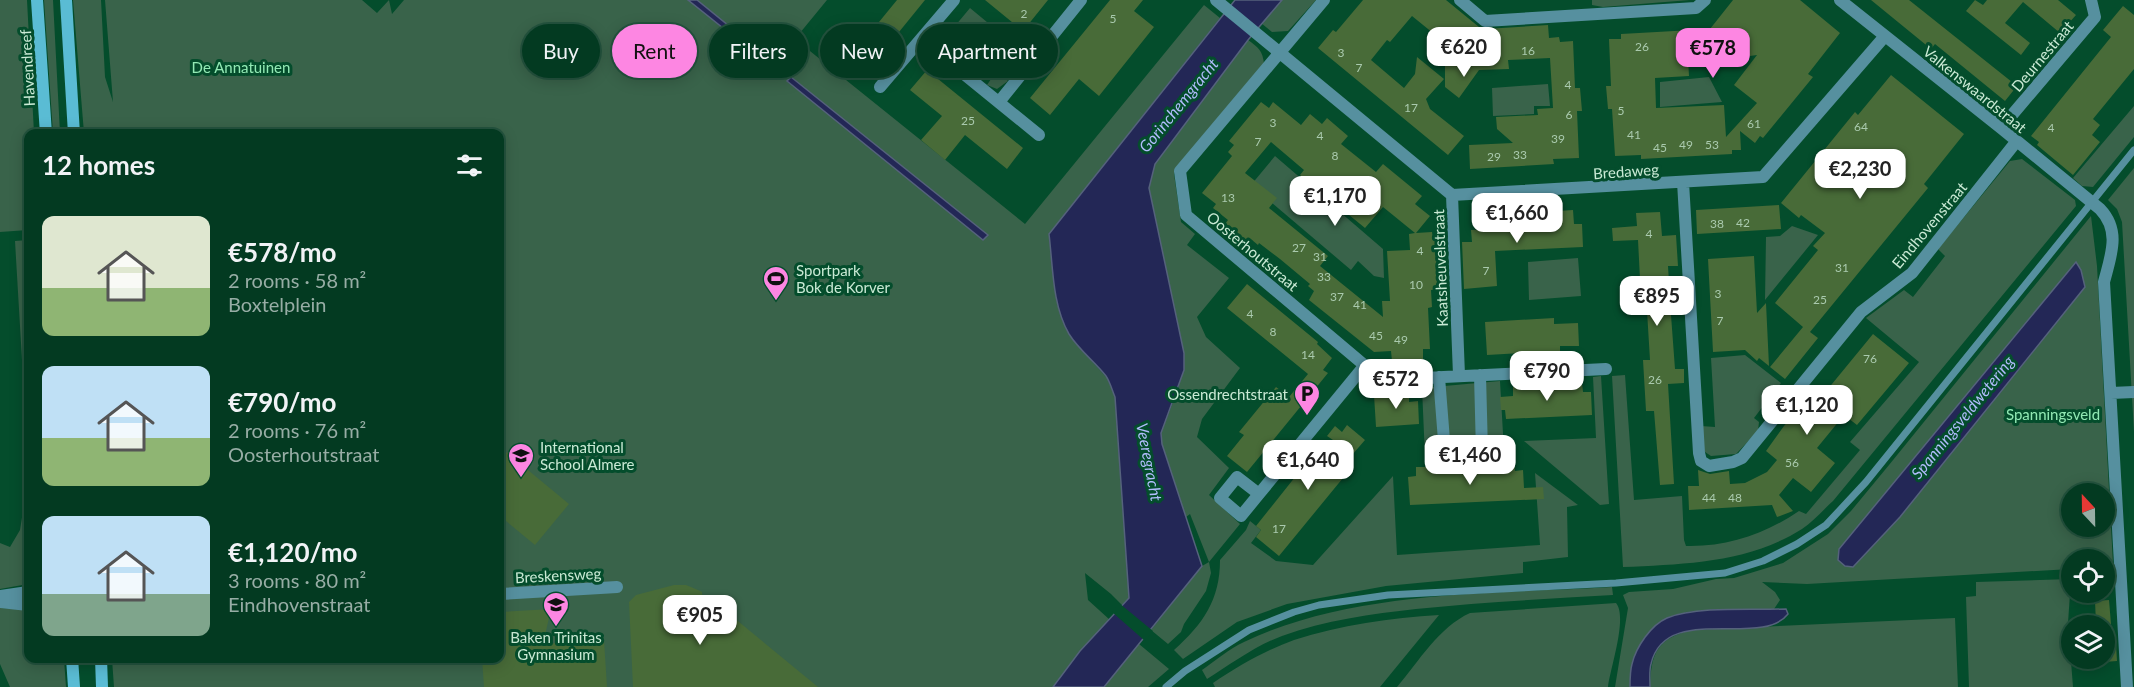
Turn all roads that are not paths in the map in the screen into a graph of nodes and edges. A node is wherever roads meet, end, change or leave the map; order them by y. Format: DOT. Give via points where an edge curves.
graph roads {
  1 [pos="38,0"];
  2 [pos="66,0"];
  3 [pos="954,0"];
  4 [pos="1081,0"];
  5 [pos="1216,0"];
  6 [pos="1324,0"];
  7 [pos="1460,0"];
  8 [pos="1705,0"];
  9 [pos="1840,0"];
  10 [pos="2091,0"];
  11 [pos="934,24"];
  12 [pos="1885,36"];
  13 [pos="917,44"];
  14 [pos="1281,53"];
  15 [pos="969,78"];
  16 [pos="880,87"];
  17 [pos="999,102"];
  18 [pos="2001,128"];
  19 [pos="46,129"];
  20 [pos="74,129"];
  21 [pos="1039,135"];
  22 [pos="2016,142"];
  23 [pos="2134,150"];
  24 [pos="1683,182"];
  25 [pos="1452,195"];
  26 [pos="2091,202"];
  27 [pos="1365,364"];
  28 [pos="1606,369"];
  29 [pos="1459,375"];
  30 [pos="1480,375"];
  31 [pos="1439,377"];
  32 [pos="2133,392"];
  33 [pos="2111,393"];
  34 [pos="1258,494"];
  35 [pos="617,587"];
  36 [pos="24,593"];
  37 [pos="504,594"];
  38 [pos="0,596"];
  39 [pos="0,602"];
  40 [pos="24,605"];
  41 [pos="72,663"];
  42 [pos="101,663"];
  43 [pos="74,687"];
  44 [pos="102,687"];
  45 [pos="1166,687"];
  46 [pos="2127,687"];
  1 -- 19 [label="main road, Havendreef"];
  2 -- 20 [label="main road"];
  3 -- 11 [label="street"];
  4 -- 17 [label="street"];
  5 -- 14 [label="street"];
  6 -- 14 [label="street, Oosterhoutstraat"];
  7 -- 8 [label="street" via="1485,21 1696,8"];
  9 -- 12 [label="street, Valkenswaardstraat"];
  10 -- 18 [label="street, Deurnestraat" via="2095,16"];
  12 -- 18 [label="street, Valkenswaardstraat"];
  12 -- 24 [label="street, Bredaweg" via="1763,177"];
  13 -- 16 [label="street"];
  14 -- 25 [label="street"];
  14 -- 27 [label="street, Oosterhoutstraat" via="1180,171 1186,215"];
  15 -- 17 [label="street"];
  17 -- 21 [label="street"];
  18 -- 22 [label="street, Valkenswaardstraat"];
  22 -- 24 [label="street, Eindhovenstraat" via="1912,273 1860,312 1742,458 1708,466 1699,453"];
  22 -- 26 [label="street, Valkenswaardstraat"];
  23 -- 26 [label="lane"];
  24 -- 25 [label="street, Bredaweg"];
  25 -- 29 [label="street, Kaatsheuvelstraat"];
  26 -- 33 [label="street" via="2109,218 2112,226 2112,252 2104,282"];
  26 -- 45 [label="lane" via="1866,482 1826,525 1797,544 1764,561 1725,573 1388,595 1319,605 1249,630 1185,670"];
  27 -- 31 [label="street, Oosterhoutstraat" via="1382,380"];
  27 -- 34 [label="street"];
  28 -- 30 [label="street, Oosterhoutstraat"];
  29 -- 30 [label="street, Oosterhoutstraat"];
  29 -- 31 [label="street, Oosterhoutstraat"];
  30 -- 31 [label="street" via="1482,452 1445,453"];
  32 -- 33 [label="street"];
  33 -- 46 [label="street"];
  35 -- 37 [label="street, Breskensweg"];
  36 -- 38 [label="street"];
  39 -- 40 [label="street"];
  41 -- 43 [label="main road"];
  42 -- 44 [label="main road"];
}
